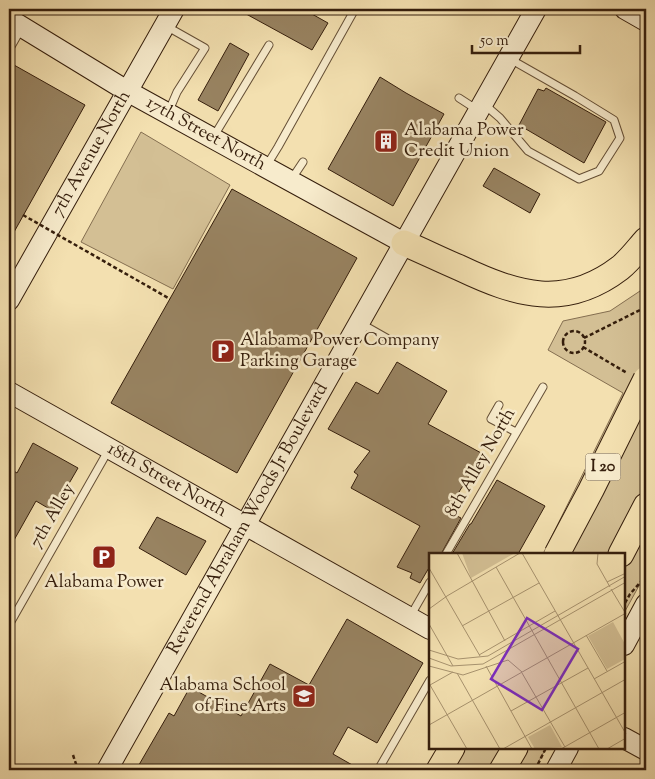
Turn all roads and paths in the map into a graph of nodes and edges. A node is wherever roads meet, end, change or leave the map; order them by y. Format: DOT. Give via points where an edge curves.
graph roads {
  1 [pos="355,9"];
  2 [pos="536,9"];
  3 [pos="625,9"];
  4 [pos="169,17"];
  5 [pos="646,21"];
  6 [pos="15,23"];
  7 [pos="269,45"];
  8 [pos="9,50"];
  9 [pos="508,58"];
  10 [pos="127,91"];
  11 [pos="458,98"];
  12 [pos="481,107"];
  13 [pos="168,113"];
  14 [pos="212,138"];
  15 [pos="304,162"];
  16 [pos="265,167"];
  17 [pos="290,181"];
  18 [pos="23,215"];
  19 [pos="646,240"];
  20 [pos="404,243"];
  21 [pos="170,299"];
  22 [pos="9,300"];
  23 [pos="646,307"];
  24 [pos="360,323"];
  25 [pos="584,338"];
  26 [pos="390,340"];
  27 [pos="583,347"];
  28 [pos="638,377"];
  29 [pos="542,387"];
  30 [pos="9,392"];
  31 [pos="499,405"];
  32 [pos="516,432"];
  33 [pos="109,448"];
  34 [pos="646,506"];
  35 [pos="245,526"];
  36 [pos="447,553"];
  37 [pos="558,553"];
  38 [pos="621,553"];
  39 [pos="429,584"];
  40 [pos="646,604"];
  41 [pos="409,618"];
  42 [pos="9,625"];
  43 [pos="429,628"];
  44 [pos="625,643"];
  45 [pos="429,682"];
  46 [pos="625,739"];
  47 [pos="451,749"];
  48 [pos="513,749"];
  49 [pos="545,749"];
  50 [pos="567,749"];
  51 [pos="646,750"];
  52 [pos="73,755"];
  53 [pos="78,770"];
  54 [pos="107,770"];
  55 [pos="378,770"];
  56 [pos="439,770"];
  57 [pos="502,770"];
  58 [pos="534,770"];
  59 [pos="556,770"];
  1 -- 16 [label="lane"];
  2 -- 9 [label="street, Reverend Abraham Woods Jr Boulevard"];
  3 -- 5 [label="street"];
  4 -- 10 [label="street, 7th Avenue North"];
  4 -- 13 [label="lane" via="205,48 177,92"];
  6 -- 8 [label="lane"];
  6 -- 10 [label="street, 17th Street North"];
  7 -- 14 [label="lane"];
  9 -- 12 [label="street, Reverend Abraham Woods Jr Boulevard"];
  9 -- 12 [label="lane" via="614,120 620,138 599,171 579,179 528,151 500,118"];
  10 -- 13 [label="street, 17th Street North"];
  10 -- 22 [label="street, 7th Avenue North"];
  11 -- 12 [label="lane"];
  12 -- 20 [label="street, Reverend Abraham Woods Jr Boulevard"];
  13 -- 14 [label="street, 17th Street North"];
  14 -- 16 [label="street, 17th Street North"];
  15 -- 17 [label="lane"];
  16 -- 17 [label="street, 17th Street North"];
  17 -- 20 [label="street, 17th Street North"];
  18 -- 21 [label="path, bridge"];
  19 -- 20 [label="highway" via="622,267 598,282 570,292 544,294 500,286"];
  20 -- 24 [label="street, Reverend Abraham Woods Jr Boulevard"];
  23 -- 25 [label="path"];
  24 -- 26 [label="lane"];
  24 -- 35 [label="street, Reverend Abraham Woods Jr Boulevard"];
  25 -- 27 [label="path"];
  25 -- 27 [label="path" via="580,332 573,331 566,333 563,340 569,352 577,353"];
  27 -- 28 [label="path"];
  28 -- 37 [label="highway, I 20, bridge" via="591,490"];
  29 -- 32 [label="lane, 8th Alley North"];
  30 -- 33 [label="street, 18th Street North"];
  31 -- 32 [label="lane" via="491,419"];
  32 -- 36 [label="lane, 8th Alley North"];
  33 -- 35 [label="street, 18th Street North"];
  33 -- 42 [label="lane, 7th Alley"];
  34 -- 38 [label="highway"];
  35 -- 41 [label="street, 18th Street North"];
  35 -- 54 [label="street, Reverend Abraham Woods Jr Boulevard"];
  39 -- 41 [label="lane"];
  40 -- 44 [label="street"];
  41 -- 43 [label="street, 18th Street North"];
  45 -- 55 [label="lane"];
  46 -- 51 [label="street"];
  47 -- 56 [label="highway"];
  48 -- 57 [label="highway"];
  49 -- 58 [label="path"];
  50 -- 59 [label="street"];
  52 -- 53 [label="path"];
}
